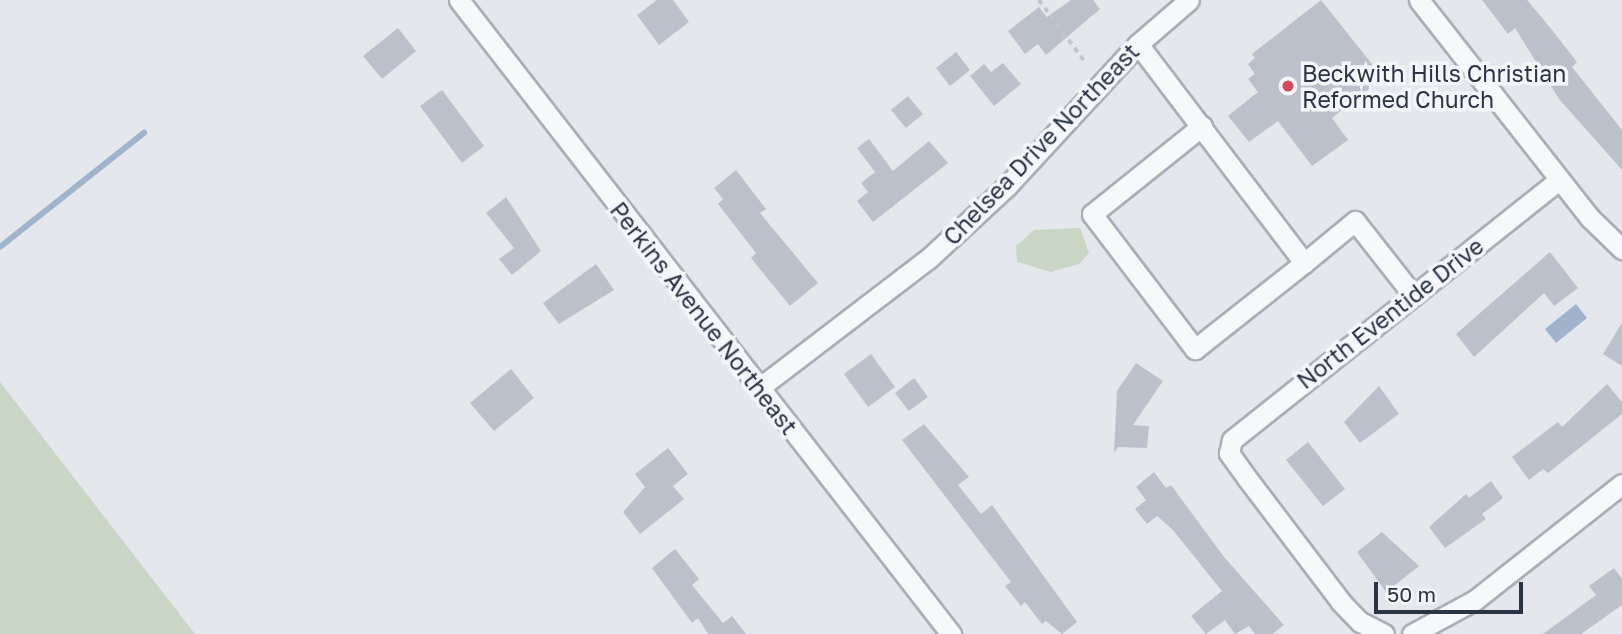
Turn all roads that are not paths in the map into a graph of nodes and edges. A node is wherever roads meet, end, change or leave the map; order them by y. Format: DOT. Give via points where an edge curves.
graph roads {
  1 [pos="459,0"];
  2 [pos="1189,0"];
  3 [pos="1419,0"];
  4 [pos="1138,44"];
  5 [pos="1202,126"];
  6 [pos="1559,180"];
  7 [pos="1622,249"];
  8 [pos="1304,263"];
  9 [pos="1413,295"];
  10 [pos="759,388"];
  11 [pos="1622,484"];
  12 [pos="951,634"];
  13 [pos="1384,634"];
  14 [pos="1412,634"];
  1 -- 10 [label="street, Perkins Avenue Northeast"];
  2 -- 4 [label="street, Chelsea Drive Northeast"];
  3 -- 6 [label="street"];
  4 -- 5 [label="street"];
  4 -- 10 [label="street, Chelsea Drive Northeast" via="1007,186 928,259"];
  5 -- 8 [label="street"];
  5 -- 8 [label="street" via="1092,214 1195,349"];
  6 -- 7 [label="street"];
  6 -- 9 [label="street, North Eventide Drive"];
  8 -- 9 [label="street" via="1355,221"];
  9 -- 13 [label="street, North Eventide Drive" via="1238,431 1229,453 1341,602 1360,622"];
  10 -- 12 [label="street, Perkins Avenue Northeast"];
  11 -- 14 [label="street" via="1475,600"];
}
